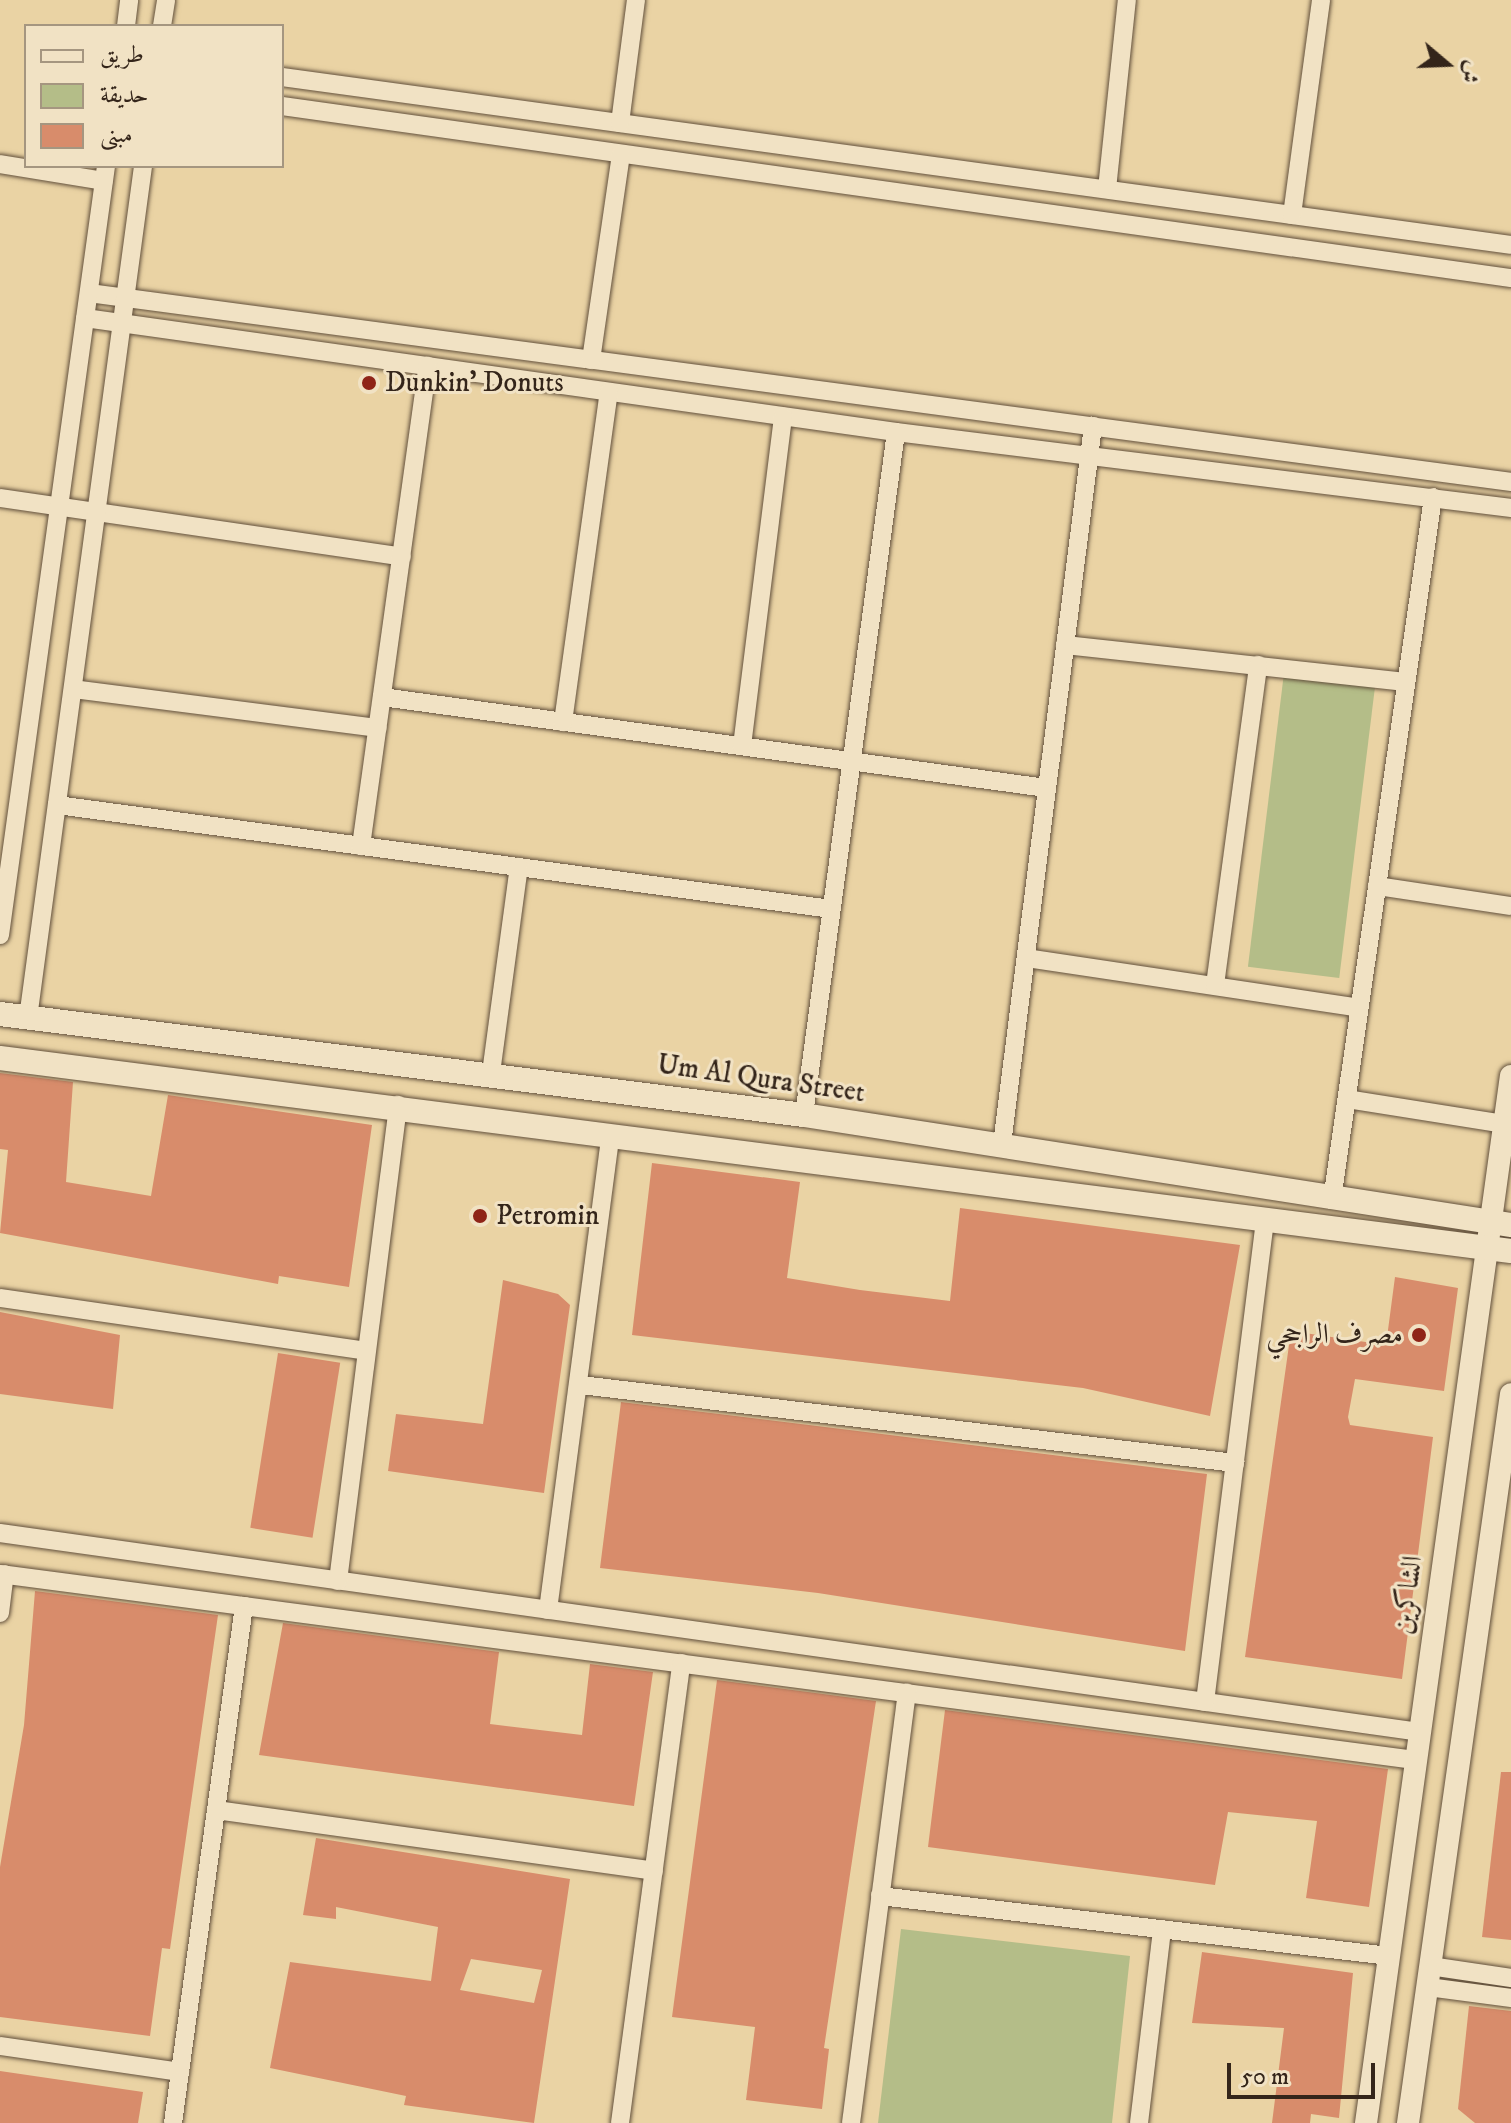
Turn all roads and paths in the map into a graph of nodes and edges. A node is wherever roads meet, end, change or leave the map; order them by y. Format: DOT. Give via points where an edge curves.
graph roads {
  1 [pos="129,0"];
  2 [pos="166,0"];
  3 [pos="636,0"];
  4 [pos="1127,0"];
  5 [pos="1321,0"];
  6 [pos="126,24"];
  7 [pos="162,24"];
  8 [pos="284,77"];
  9 [pos="284,106"];
  10 [pos="525,110"];
  11 [pos="620,123"];
  12 [pos="524,140"];
  13 [pos="621,154"];
  14 [pos="0,164"];
  15 [pos="24,166"];
  16 [pos="47,168"];
  17 [pos="143,168"];
  18 [pos="105,173"];
  19 [pos="1107,189"];
  20 [pos="1292,215"];
  21 [pos="1511,245"];
  22 [pos="1511,278"];
  23 [pos="89,293"];
  24 [pos="125,298"];
  25 [pos="85,318"];
  26 [pos="122,323"];
  27 [pos="591,360"];
  28 [pos="428,366"];
  29 [pos="609,392"];
  30 [pos="783,417"];
  31 [pos="1093,426"];
  32 [pos="896,432"];
  33 [pos="1088,457"];
  34 [pos="1511,482"];
  35 [pos="1433,497"];
  36 [pos="0,498"];
  37 [pos="59,507"];
  38 [pos="1511,508"];
  39 [pos="96,512"];
  40 [pos="402,557"];
  41 [pos="1065,645"];
  42 [pos="1258,665"];
  43 [pos="1406,682"];
  44 [pos="73,689"];
  45 [pos="382,697"];
  46 [pos="563,722"];
  47 [pos="378,728"];
  48 [pos="742,746"];
  49 [pos="851,761"];
  50 [pos="1046,788"];
  51 [pos="57,805"];
  52 [pos="361,846"];
  53 [pos="519,867"];
  54 [pos="1377,886"];
  55 [pos="1511,906"];
  56 [pos="831,909"];
  57 [pos="0,935"];
  58 [pos="1026,958"];
  59 [pos="1215,985"];
  60 [pos="1359,1008"];
  61 [pos="0,1014"];
  62 [pos="28,1018"];
  63 [pos="247,1044"];
  64 [pos="0,1058"];
  65 [pos="491,1073"];
  66 [pos="1511,1076"];
  67 [pos="242,1086"];
  68 [pos="1347,1099"];
  69 [pos="398,1105"];
  70 [pos="804,1115"];
  71 [pos="1504,1124"];
  72 [pos="611,1134"];
  73 [pos="1002,1144"];
  74 [pos="1332,1200"];
  75 [pos="1265,1223"];
  76 [pos="1501,1223"];
  77 [pos="1486,1248"];
  78 [pos="1511,1251"];
  79 [pos="0,1298"];
  80 [pos="366,1351"];
  81 [pos="581,1385"];
  82 [pos="1511,1394"];
  83 [pos="1235,1463"];
  84 [pos="0,1533"];
  85 [pos="2,1574"];
  86 [pos="338,1581"];
  87 [pos="244,1606"];
  88 [pos="548,1610"];
  89 [pos="0,1613"];
  90 [pos="681,1663"];
  91 [pos="907,1693"];
  92 [pos="1205,1702"];
  93 [pos="1419,1732"];
  94 [pos="1415,1760"];
  95 [pos="216,1810"];
  96 [pos="654,1871"];
  97 [pos="880,1896"];
  98 [pos="1162,1929"];
  99 [pos="1389,1956"];
  100 [pos="1429,1977"];
  101 [pos="1511,1978"];
  102 [pos="1511,1998"];
  103 [pos="0,2046"];
  104 [pos="180,2072"];
  105 [pos="173,2123"];
  106 [pos="620,2123"];
  107 [pos="851,2123"];
  108 [pos="1139,2123"];
  109 [pos="1366,2123"];
  110 [pos="1408,2123"];
  1 -- 6 [label="street"];
  2 -- 7 [label="street"];
  3 -- 11 [label="street"];
  4 -- 19 [label="street"];
  5 -- 20 [label="street"];
  8 -- 10 [label="street"];
  9 -- 12 [label="street"];
  10 -- 11 [label="street"];
  10 -- 12 [label="street"];
  11 -- 19 [label="street"];
  12 -- 13 [label="street"];
  13 -- 22 [label="street"];
  13 -- 27 [label="street"];
  14 -- 15 [label="street"];
  16 -- 18 [label="street"];
  17 -- 24 [label="street"];
  18 -- 23 [label="street"];
  19 -- 20 [label="street"];
  20 -- 21 [label="street"];
  23 -- 24 [label="street"];
  23 -- 25 [label="street"];
  24 -- 26 [label="street"];
  24 -- 27 [label="street"];
  25 -- 26 [label="street"];
  25 -- 37 [label="street"];
  26 -- 28 [label="street"];
  26 -- 39 [label="street"];
  27 -- 31 [label="street"];
  28 -- 29 [label="street"];
  28 -- 40 [label="street"];
  29 -- 30 [label="street"];
  29 -- 46 [label="street"];
  30 -- 32 [label="street"];
  30 -- 48 [label="street"];
  31 -- 33 [label="street"];
  31 -- 34 [label="street"];
  32 -- 33 [label="street"];
  32 -- 49 [label="street"];
  33 -- 35 [label="street"];
  33 -- 41 [label="street"];
  35 -- 38 [label="street"];
  35 -- 43 [label="street"];
  36 -- 37 [label="street"];
  37 -- 39 [label="street"];
  37 -- 57 [label="street"];
  39 -- 40 [label="street"];
  39 -- 44 [label="street"];
  40 -- 45 [label="street"];
  41 -- 42 [label="street"];
  41 -- 50 [label="street"];
  42 -- 43 [label="street"];
  42 -- 59 [label="street"];
  43 -- 54 [label="street"];
  44 -- 47 [label="street"];
  44 -- 51 [label="street"];
  45 -- 46 [label="street"];
  45 -- 47 [label="street"];
  46 -- 48 [label="street"];
  47 -- 52 [label="street"];
  48 -- 49 [label="street"];
  49 -- 50 [label="street"];
  49 -- 56 [label="street"];
  50 -- 58 [label="street"];
  51 -- 52 [label="street"];
  51 -- 62 [label="street"];
  52 -- 53 [label="street"];
  53 -- 56 [label="street"];
  53 -- 65 [label="street"];
  54 -- 55 [label="street"];
  54 -- 60 [label="street"];
  56 -- 70 [label="street"];
  58 -- 59 [label="street"];
  58 -- 73 [label="street"];
  59 -- 60 [label="street"];
  60 -- 68 [label="street"];
  61 -- 62 [label="main road, Um Al Qura Street"];
  62 -- 63 [label="main road, Um Al Qura Street"];
  63 -- 65 [label="main road, Um Al Qura Street"];
  63 -- 67 [label="main road"];
  64 -- 67 [label="main road"];
  65 -- 70 [label="main road, Um Al Qura Street"];
  66 -- 71 [label="street, الشاكرين"];
  67 -- 69 [label="main road"];
  68 -- 71 [label="street"];
  68 -- 74 [label="street"];
  69 -- 72 [label="main road"];
  69 -- 80 [label="street"];
  70 -- 73 [label="main road, Um Al Qura Street"];
  71 -- 76 [label="street, الشاكرين"];
  72 -- 75 [label="main road"];
  72 -- 81 [label="street"];
  73 -- 74 [label="main road, Um Al Qura Street"];
  74 -- 76 [label="main road, Um Al Qura Street"];
  75 -- 77 [label="main road"];
  75 -- 83 [label="street"];
  76 -- 77 [label="street, الشاكرين"];
  77 -- 78 [label="main road"];
  77 -- 93 [label="street, الشاكرين"];
  79 -- 80 [label="street"];
  80 -- 86 [label="street"];
  81 -- 83 [label="street"];
  81 -- 88 [label="street"];
  82 -- 100 [label="street"];
  83 -- 92 [label="street"];
  84 -- 86 [label="street"];
  85 -- 87 [label="street"];
  85 -- 89 [label="street"];
  86 -- 88 [label="street"];
  87 -- 90 [label="street"];
  87 -- 95 [label="street"];
  88 -- 92 [label="street"];
  90 -- 91 [label="street"];
  90 -- 96 [label="street"];
  91 -- 94 [label="street"];
  91 -- 97 [label="street"];
  92 -- 93 [label="street"];
  93 -- 94 [label="street, الشاكرين"];
  94 -- 99 [label="street, الشاكرين"];
  95 -- 96 [label="street"];
  95 -- 104 [label="street"];
  96 -- 106 [label="street"];
  97 -- 98 [label="street"];
  97 -- 107 [label="street"];
  98 -- 99 [label="street"];
  98 -- 108 [label="street"];
  99 -- 109 [label="street, الشاكرين"];
  100 -- 101 [label="street"];
  100 -- 102 [label="street"];
  100 -- 110 [label="street"];
  103 -- 104 [label="street"];
  104 -- 105 [label="street"];
}
